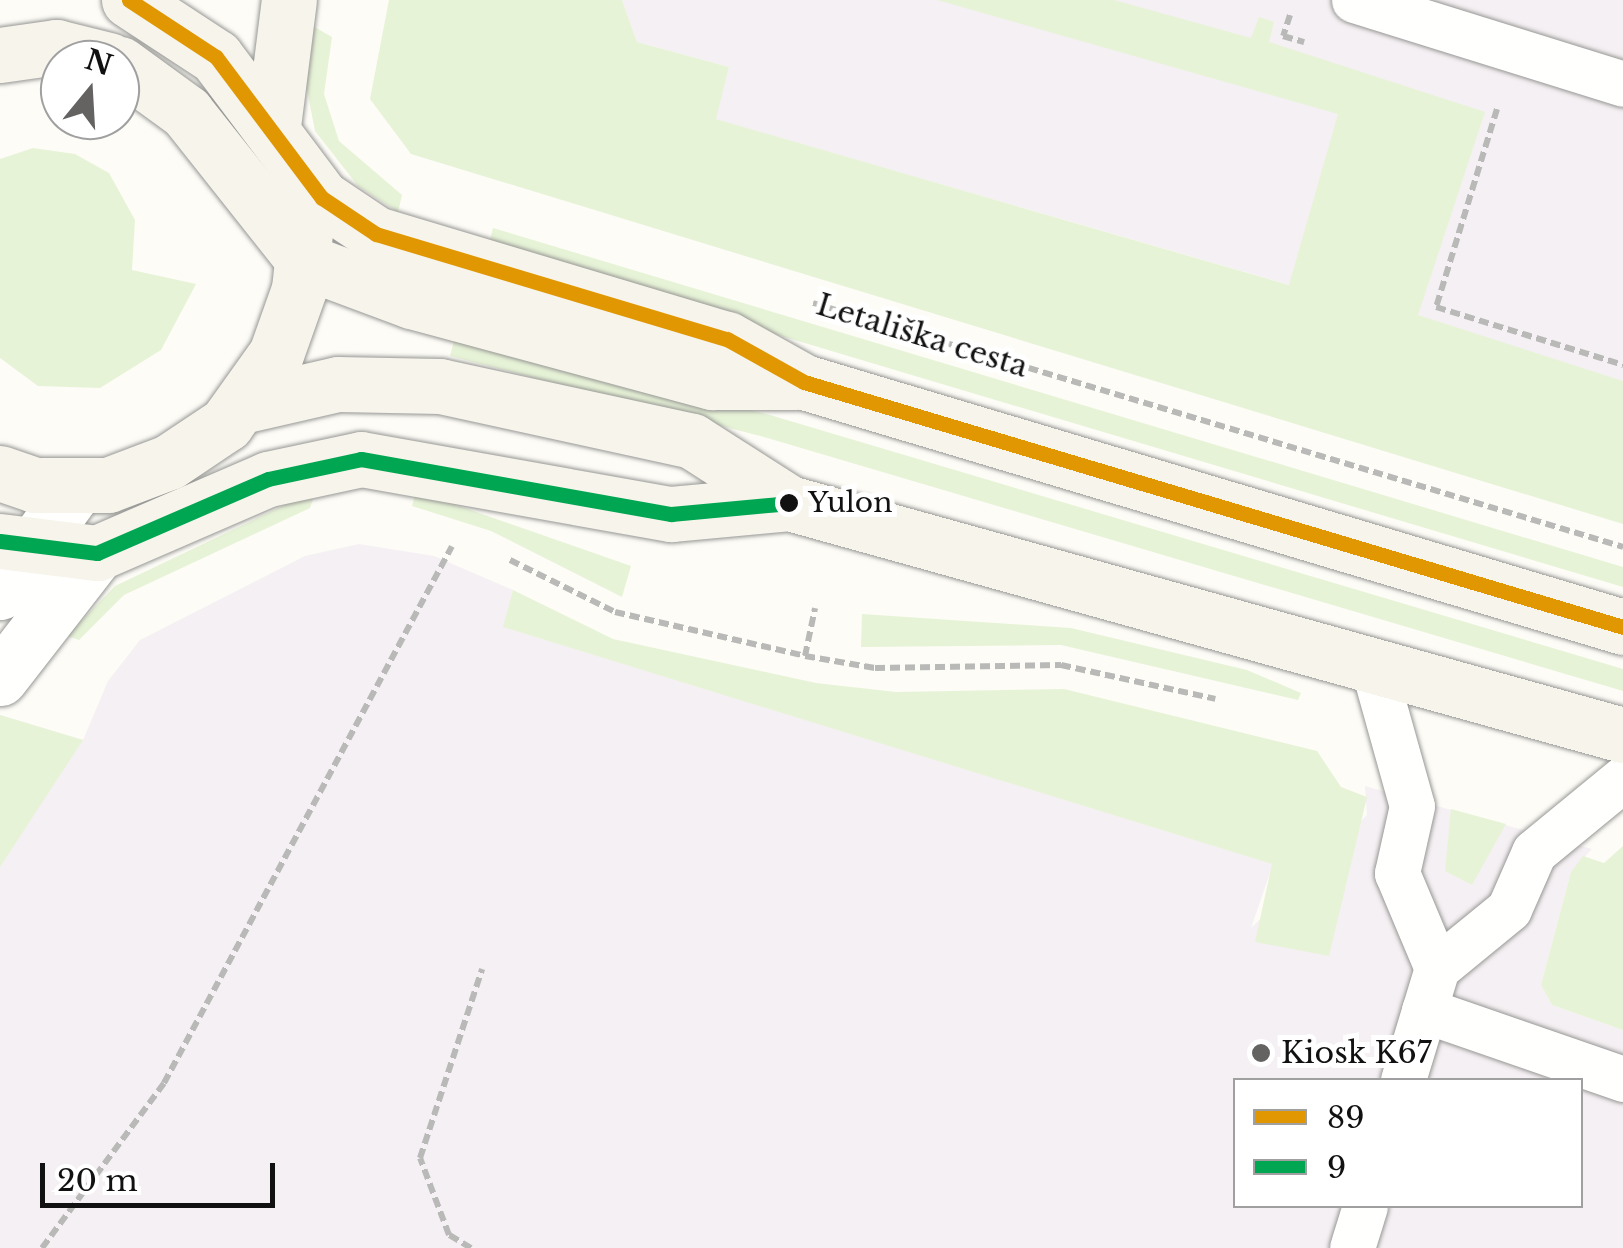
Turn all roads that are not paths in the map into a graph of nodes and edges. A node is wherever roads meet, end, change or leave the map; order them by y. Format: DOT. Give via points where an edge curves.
graph roads {
  1 [pos="289,0"];
  2 [pos="1354,0"];
  3 [pos="154,5"];
  4 [pos="123,40"];
  5 [pos="0,56"];
  6 [pos="40,57"];
  7 [pos="140,82"];
  8 [pos="1623,84"];
  9 [pos="273,126"];
  10 [pos="306,176"];
  11 [pos="304,261"];
  12 [pos="804,382"];
  13 [pos="246,406"];
  14 [pos="0,473"];
  15 [pos="76,488"];
  16 [pos="789,503"];
  17 [pos="16,545"];
  18 [pos="98,553"];
  19 [pos="0,592"];
  20 [pos="1623,628"];
  21 [pos="1372,663"];
  22 [pos="0,678"];
  23 [pos="1623,734"];
  24 [pos="1623,779"];
  25 [pos="1437,968"];
  26 [pos="1424,1010"];
  27 [pos="1404,1078"];
  28 [pos="1623,1079"];
  29 [pos="1364,1208"];
  30 [pos="1352,1248"];
  1 -- 9 [label="main road"];
  2 -- 8 [label="lane"];
  3 -- 4 [label="main road"];
  3 -- 9 [label="main road" via="216,58"];
  5 -- 6 [label="main road"];
  7 -- 11 [label="main road" via="186,112"];
  9 -- 10 [label="main road"];
  10 -- 11 [label="main road"];
  10 -- 12 [label="main road" via="333,207 376,234 727,340"];
  11 -- 12 [label="main road" via="411,302 712,382"];
  11 -- 13 [label="main road" via="276,354"];
  12 -- 20 [label="main road"];
  13 -- 15 [label="main road" via="168,462"];
  13 -- 16 [label="main road" via="338,384 484,392 692,441"];
  14 -- 15 [label="main road"];
  15 -- 17 [label="street"];
  16 -- 18 [label="main road" via="671,514 362,460 281,474"];
  16 -- 21 [label="main road"];
  17 -- 18 [label="main road"];
  17 -- 19 [label="street"];
  18 -- 22 [label="street"];
  21 -- 23 [label="main road"];
  21 -- 25 [label="lane" via="1412,806 1396,873"];
  24 -- 25 [label="lane" via="1534,852 1509,910"];
  25 -- 26 [label="lane"];
  26 -- 27 [label="lane"];
  26 -- 28 [label="lane"];
  29 -- 30 [label="lane"];
}
